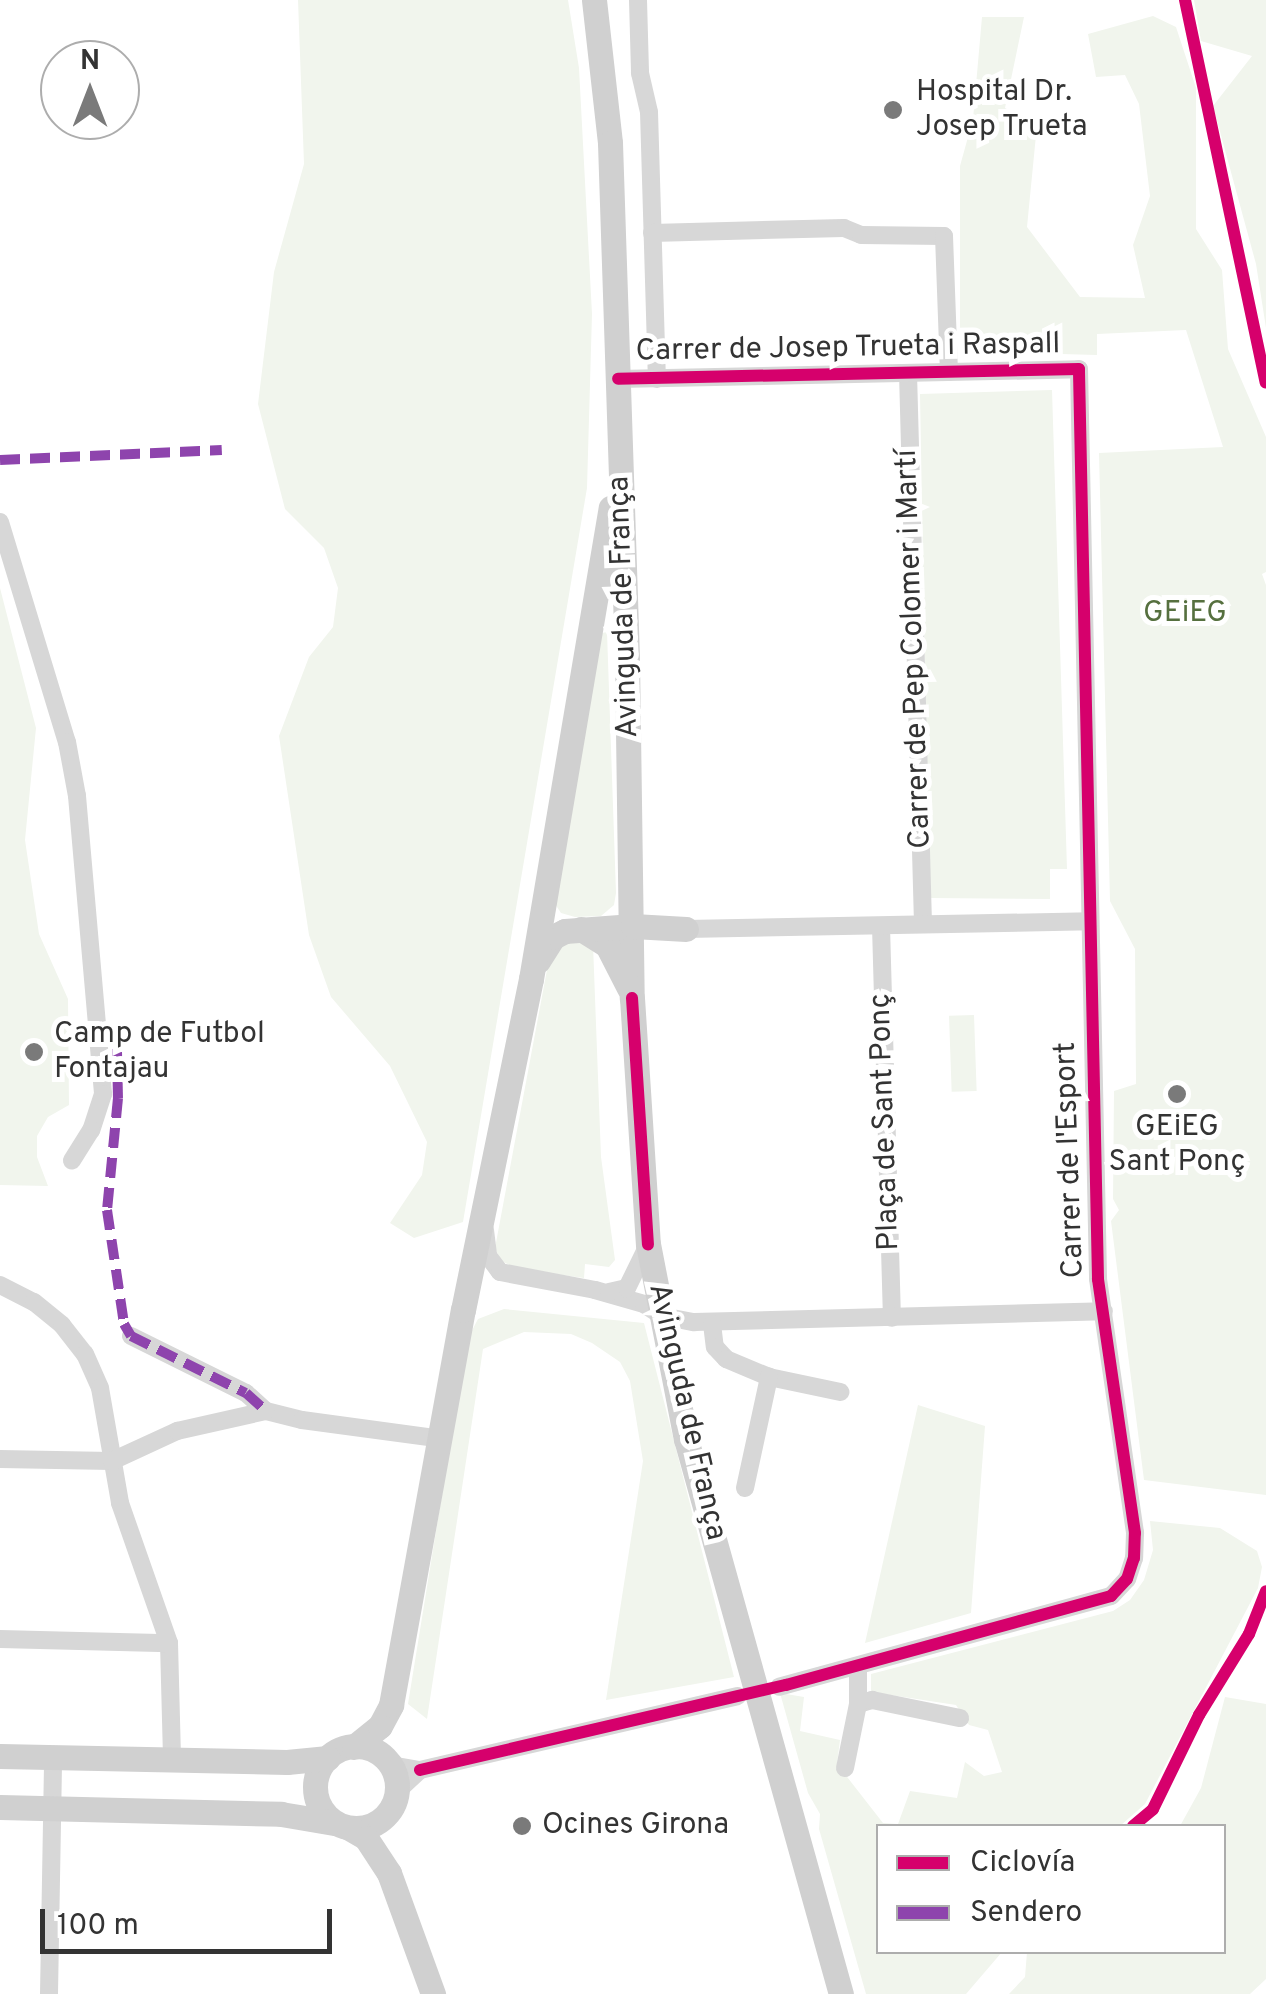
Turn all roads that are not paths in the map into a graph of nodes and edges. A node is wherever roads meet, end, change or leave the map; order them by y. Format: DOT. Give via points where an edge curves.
graph roads {
  1 [pos="594,0"];
  2 [pos="638,0"];
  3 [pos="652,233"];
  4 [pos="1079,369"];
  5 [pos="949,372"];
  6 [pos="908,373"];
  7 [pos="657,378"];
  8 [pos="618,379"];
  9 [pos="620,454"];
  10 [pos="0,522"];
  11 [pos="1090,921"];
  12 [pos="923,924"];
  13 [pos="633,926"];
  14 [pos="881,926"];
  15 [pos="580,929"];
  16 [pos="686,929"];
  17 [pos="531,980"];
  18 [pos="632,998"];
  19 [pos="72,1161"];
  20 [pos="483,1213"];
  21 [pos="648,1244"];
  22 [pos="0,1285"];
  23 [pos="604,1292"];
  24 [pos="1104,1312"];
  25 [pos="662,1316"];
  26 [pos="892,1318"];
  27 [pos="712,1324"];
  28 [pos="131,1336"];
  29 [pos="769,1377"];
  30 [pos="840,1392"];
  31 [pos="266,1411"];
  32 [pos="442,1439"];
  33 [pos="0,1459"];
  34 [pos="112,1461"];
  35 [pos="745,1488"];
  36 [pos="0,1639"];
  37 [pos="169,1644"];
  38 [pos="858,1666"];
  39 [pos="780,1687"];
  40 [pos="738,1696"];
  41 [pos="858,1704"];
  42 [pos="960,1718"];
  43 [pos="354,1746"];
  44 [pos="0,1756"];
  45 [pos="53,1757"];
  46 [pos="328,1758"];
  47 [pos="172,1760"];
  48 [pos="390,1766"];
  49 [pos="845,1768"];
  50 [pos="420,1770"];
  51 [pos="396,1792"];
  52 [pos="0,1807"];
  53 [pos="52,1808"];
  54 [pos="342,1825"];
  55 [pos="49,1994"];
  56 [pos="432,1994"];
  57 [pos="841,1994"];
  1 -- 8 [label="main road, Avinguda de França" via="610,143"];
  2 -- 3 [label="street"];
  3 -- 5 [label="street" via="844,228 861,236 944,236"];
  3 -- 7 [label="street"];
  4 -- 5 [label="street, Carrer de Josep Trueta i Raspall"];
  4 -- 11 [label="street, Carrer de l'Esport"];
  5 -- 6 [label="street, Carrer de Josep Trueta i Raspall"];
  6 -- 7 [label="street, Carrer de Josep Trueta i Raspall"];
  6 -- 12 [label="street, Carrer de Pep Colomer i Martí"];
  7 -- 8 [label="street, Carrer de Josep Trueta i Raspall"];
  8 -- 9 [label="main road, Avinguda de França"];
  9 -- 13 [label="main road, Avinguda de França"];
  9 -- 17 [label="main road, Avinguda de França"];
  10 -- 19 [label="street" via="77,796 103,1094"];
  11 -- 12 [label="street"];
  11 -- 24 [label="street, Carrer de l'Esport"];
  12 -- 14 [label="street"];
  13 -- 15 [label="main road"];
  13 -- 16 [label="main road"];
  13 -- 18 [label="main road, Avinguda de França"];
  14 -- 16 [label="street"];
  14 -- 26 [label="street, Plaça de Sant Ponç"];
  15 -- 17 [label="main road" via="553,936"];
  15 -- 18 [label="main road" via="607,945"];
  16 -- 18 [label="main road" via="642,961"];
  17 -- 20 [label="main road, Avinguda de França"];
  18 -- 21 [label="main road, Avinguda de França"];
  20 -- 23 [label="street" via="488,1256 500,1272"];
  20 -- 32 [label="main road, Avinguda de França"];
  21 -- 23 [label="street" via="627,1288"];
  21 -- 25 [label="main road, Avinguda de França"];
  22 -- 34 [label="street" via="48,1312 86,1354 100,1388"];
  23 -- 25 [label="street"];
  24 -- 26 [label="street"];
  24 -- 38 [label="street, Carrer de l'Esport" via="1135,1533 1134,1558 1121,1588"];
  25 -- 27 [label="street"];
  25 -- 57 [label="main road, Avinguda de França" via="686,1438"];
  26 -- 27 [label="street"];
  27 -- 29 [label="street" via="721,1356"];
  28 -- 31 [label="street" via="246,1394"];
  29 -- 30 [label="street"];
  29 -- 35 [label="street"];
  31 -- 32 [label="street"];
  31 -- 34 [label="street" via="177,1431"];
  32 -- 43 [label="main road, Avinguda de França" via="391,1705 380,1726"];
  33 -- 34 [label="street"];
  34 -- 37 [label="street"];
  36 -- 37 [label="street"];
  37 -- 47 [label="street"];
  38 -- 39 [label="street, Carrer de l'Esport"];
  38 -- 41 [label="street"];
  40 -- 50 [label="street"];
  41 -- 42 [label="street" via="872,1700"];
  41 -- 49 [label="street"];
  43 -- 46 [label="main road"];
  43 -- 48 [label="main road" via="375,1751"];
  44 -- 45 [label="main road"];
  45 -- 47 [label="main road"];
  45 -- 53 [label="street"];
  46 -- 47 [label="main road"];
  46 -- 54 [label="main road" via="316,1776 316,1797"];
  48 -- 50 [label="street"];
  48 -- 51 [label="main road"];
  50 -- 51 [label="street"];
  51 -- 54 [label="main road" via="380,1820"];
  52 -- 53 [label="main road"];
  53 -- 54 [label="main road" via="281,1814"];
  53 -- 55 [label="street"];
  54 -- 56 [label="main road" via="366,1838 389,1873"];
}
